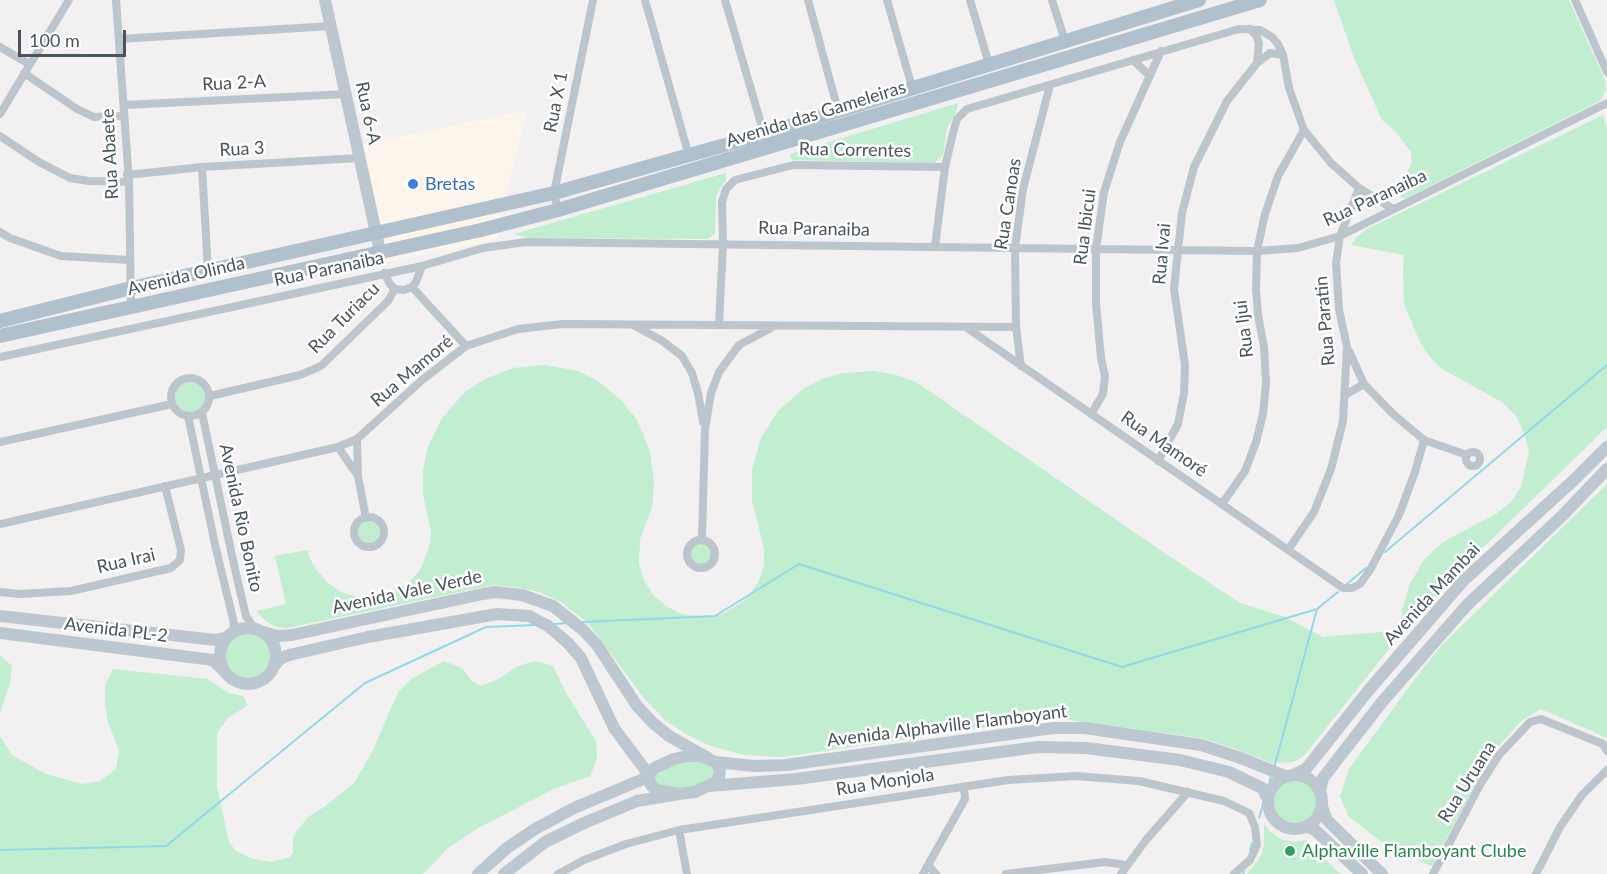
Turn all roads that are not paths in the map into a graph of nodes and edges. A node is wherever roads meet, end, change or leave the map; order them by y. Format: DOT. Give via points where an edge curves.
graph roads {
  1 [pos="69,0"];
  2 [pos="116,0"];
  3 [pos="325,0"];
  4 [pos="593,0"];
  5 [pos="645,0"];
  6 [pos="725,0"];
  7 [pos="808,0"];
  8 [pos="887,0"];
  9 [pos="970,0"];
  10 [pos="1052,0"];
  11 [pos="1199,0"];
  12 [pos="1260,0"];
  13 [pos="1575,0"];
  14 [pos="1173,4"];
  15 [pos="331,26"];
  16 [pos="1173,26"];
  17 [pos="1250,29"];
  18 [pos="120,39"];
  19 [pos="1065,41"];
  20 [pos="0,46"];
  21 [pos="1161,51"];
  22 [pos="1283,55"];
  23 [pos="1133,60"];
  24 [pos="1257,63"];
  25 [pos="29,64"];
  26 [pos="989,64"];
  27 [pos="1607,72"];
  28 [pos="24,73"];
  29 [pos="1149,76"];
  30 [pos="1050,85"];
  31 [pos="912,87"];
  32 [pos="1032,91"];
  33 [pos="346,94"];
  34 [pos="1607,103"];
  35 [pos="1045,104"];
  36 [pos="124,105"];
  37 [pos="838,110"];
  38 [pos="0,114"];
  39 [pos="124,116"];
  40 [pos="1304,130"];
  41 [pos="824,131"];
  42 [pos="764,134"];
  43 [pos="0,136"];
  44 [pos="1314,142"];
  45 [pos="1295,146"];
  46 [pos="689,156"];
  47 [pos="359,158"];
  48 [pos="202,167"];
  49 [pos="945,167"];
  50 [pos="128,178"];
  51 [pos="1359,188"];
  52 [pos="554,193"];
  53 [pos="1393,209"];
  54 [pos="558,210"];
  55 [pos="0,232"];
  56 [pos="376,234"];
  57 [pos="1340,236"];
  58 [pos="723,244"];
  59 [pos="935,247"];
  60 [pos="1015,248"];
  61 [pos="1096,249"];
  62 [pos="1177,250"];
  63 [pos="380,251"];
  64 [pos="1257,251"];
  65 [pos="130,260"];
  66 [pos="422,266"];
  67 [pos="208,271"];
  68 [pos="384,273"];
  69 [pos="412,287"];
  70 [pos="130,288"];
  71 [pos="395,288"];
  72 [pos="131,306"];
  73 [pos="0,321"];
  74 [pos="632,324"];
  75 [pos="719,324"];
  76 [pos="774,326"];
  77 [pos="1016,327"];
  78 [pos="967,328"];
  79 [pos="0,336"];
  80 [pos="466,346"];
  81 [pos="1347,347"];
  82 [pos="0,357"];
  83 [pos="1021,366"];
  84 [pos="1364,384"];
  85 [pos="698,393"];
  86 [pos="711,393"];
  87 [pos="1346,395"];
  88 [pos="210,396"];
  89 [pos="172,404"];
  90 [pos="202,413"];
  91 [pos="1091,414"];
  92 [pos="189,416"];
  93 [pos="705,429"];
  94 [pos="357,439"];
  95 [pos="1424,440"];
  96 [pos="0,442"];
  97 [pos="338,447"];
  98 [pos="1607,447"];
  99 [pos="1467,455"];
  100 [pos="1158,461"];
  101 [pos="1607,469"];
  102 [pos="216,476"];
  103 [pos="358,476"];
  104 [pos="202,478"];
  105 [pos="165,486"];
  106 [pos="1222,504"];
  107 [pos="366,518"];
  108 [pos="0,524"];
  109 [pos="702,539"];
  110 [pos="1288,550"];
  111 [pos="0,592"];
  112 [pos="0,616"];
  113 [pos="259,630"];
  114 [pos="0,633"];
  115 [pos="230,635"];
  116 [pos="274,666"];
  117 [pos="224,671"];
  118 [pos="1607,751"];
  119 [pos="632,755"];
  120 [pos="712,760"];
  121 [pos="1607,770"];
  122 [pos="1290,775"];
  123 [pos="648,776"];
  124 [pos="709,786"];
  125 [pos="964,787"];
  126 [pos="613,792"];
  127 [pos="1188,792"];
  128 [pos="1320,792"];
  129 [pos="679,794"];
  130 [pos="1268,799"];
  131 [pos="1322,807"];
  132 [pos="1304,827"];
  133 [pos="679,830"];
  134 [pos="928,865"];
  135 [pos="1126,865"];
  136 [pos="478,874"];
  137 [pos="504,874"];
  138 [pos="558,874"];
  139 [pos="687,874"];
  140 [pos="923,874"];
  141 [pos="936,874"];
  142 [pos="1006,874"];
  143 [pos="1121,874"];
  144 [pos="1234,874"];
  145 [pos="1362,874"];
  146 [pos="1382,874"];
  147 [pos="1433,874"];
  148 [pos="1536,874"];
  1 -- 25 [label="street"];
  2 -- 18 [label="street, Rua Abaete"];
  3 -- 15 [label="street, Rua 6-A"];
  4 -- 52 [label="street, Rua X 1"];
  5 -- 46 [label="street"];
  6 -- 42 [label="street"];
  7 -- 37 [label="street"];
  8 -- 31 [label="street"];
  9 -- 26 [label="street"];
  10 -- 19 [label="street"];
  11 -- 14 [label="main road, Avenida das Gameleiras"];
  12 -- 16 [label="main road, Avenida das Gameleiras"];
  13 -- 27 [label="street"];
  14 -- 16 [label="street"];
  14 -- 19 [label="main road, Avenida das Gameleiras"];
  15 -- 18 [label="street"];
  15 -- 33 [label="street, Rua 6-A"];
  16 -- 41 [label="main road, Avenida das Gameleiras"];
  17 -- 21 [label="street"];
  17 -- 22 [label="street" via="1272,37"];
  17 -- 24 [label="street" via="1259,43"];
  18 -- 36 [label="street, Rua Abaete"];
  19 -- 26 [label="main road, Avenida das Gameleiras"];
  20 -- 25 [label="street"];
  21 -- 23 [label="street"];
  21 -- 29 [label="street, Rua Ibicui"];
  22 -- 24 [label="street" via="1270,53"];
  22 -- 40 [label="street" via="1289,88"];
  23 -- 29 [label="street"];
  23 -- 30 [label="street"];
  24 -- 62 [label="street, Rua Ivai" via="1227,101 1199,156 1182,213"];
  25 -- 28 [label="street"];
  26 -- 31 [label="main road, Avenida das Gameleiras"];
  28 -- 38 [label="street"];
  28 -- 39 [label="street" via="94,117"];
  29 -- 61 [label="street, Rua Ibicui" via="1113,162 1104,192"];
  30 -- 32 [label="street"];
  30 -- 35 [label="street, Rua Canoas"];
  31 -- 37 [label="main road, Avenida das Gameleiras"];
  32 -- 35 [label="street"];
  32 -- 49 [label="street" via="967,109 957,119"];
  33 -- 36 [label="street, Rua 2-A"];
  33 -- 47 [label="street, Rua 6-A"];
  34 -- 53 [label="street, Rua Paranaiba"];
  35 -- 60 [label="street, Rua Canoas" via="1023,189"];
  36 -- 39 [label="street, Rua Abaete"];
  37 -- 41 [label="main road" via="839,121"];
  37 -- 42 [label="main road, Avenida das Gameleiras"];
  39 -- 50 [label="street, Rua Abaete"];
  40 -- 44 [label="street"];
  40 -- 45 [label="street, Rua Ijui"];
  41 -- 54 [label="main road, Avenida das Gameleiras"];
  42 -- 46 [label="main road, Avenida das Gameleiras"];
  43 -- 50 [label="street, Rua 3" via="70,178 88,182"];
  44 -- 45 [label="street"];
  44 -- 51 [label="street"];
  45 -- 64 [label="street, Rua Ijui" via="1278,176"];
  46 -- 52 [label="main road, Avenida das Gameleiras"];
  47 -- 48 [label="street, Rua 3"];
  47 -- 56 [label="street, Rua 6-A"];
  48 -- 50 [label="street, Rua 3"];
  48 -- 67 [label="street"];
  49 -- 58 [label="street, Rua Correntes" via="793,165 735,180 726,189 722,202"];
  49 -- 59 [label="street"];
  50 -- 65 [label="street, Rua Abaete"];
  51 -- 53 [label="street"];
  51 -- 57 [label="street, Rua Paratin"];
  52 -- 54 [label="street, Rua X 1"];
  52 -- 56 [label="main road, Avenida das Gameleiras"];
  53 -- 57 [label="street, Rua Paranaiba"];
  54 -- 63 [label="main road, Avenida das Gameleiras"];
  55 -- 65 [label="street" via="61,255"];
  56 -- 63 [label="street, Rua 6-A"];
  56 -- 67 [label="main road, Avenida Olinda"];
  57 -- 64 [label="street, Rua Paranaiba" via="1298,248"];
  57 -- 81 [label="street, Rua Paratin" via="1336,263"];
  58 -- 59 [label="street, Rua Paranaiba"];
  58 -- 66 [label="street, Rua Paranaiba" via="526,242 483,248"];
  58 -- 75 [label="street, Rua Correntes"];
  59 -- 60 [label="street, Rua Paranaiba"];
  60 -- 61 [label="street, Rua Paranaiba"];
  60 -- 77 [label="street, Rua Canoas"];
  61 -- 62 [label="street, Rua Paranaiba"];
  61 -- 91 [label="street, Rua Ibicui" via="1096,303 1105,376 1103,394"];
  62 -- 64 [label="street, Rua Paranaiba"];
  62 -- 100 [label="street, Rua Ivai" via="1174,288 1185,365 1184,393 1178,424"];
  63 -- 72 [label="main road, Avenida Olinda"];
  64 -- 106 [label="street, Rua Ijui" via="1256,289 1266,383 1263,414 1245,471"];
  65 -- 70 [label="street, Rua Abaete"];
  66 -- 68 [label="street, Rua Paranaiba"];
  66 -- 69 [label="street"];
  67 -- 70 [label="main road, Avenida Olinda"];
  68 -- 71 [label="street"];
  68 -- 82 [label="street, Rua Paranaiba"];
  69 -- 71 [label="street"];
  69 -- 80 [label="street"];
  70 -- 72 [label="street, Rua Abaete"];
  70 -- 73 [label="main road, Avenida Olinda"];
  71 -- 88 [label="street, Rua Turiacu" via="388,301 321,366 300,375"];
  72 -- 79 [label="main road, Avenida Olinda"];
  74 -- 75 [label="street, Rua Mamoré"];
  74 -- 80 [label="street, Rua Mamoré" via="562,324 518,329"];
  74 -- 85 [label="street" via="682,356"];
  75 -- 76 [label="street, Rua Mamoré"];
  76 -- 78 [label="street, Rua Mamoré"];
  76 -- 86 [label="street" via="739,345 718,372"];
  77 -- 78 [label="street, Rua Mamoré"];
  77 -- 83 [label="street, Rua Canoas"];
  78 -- 83 [label="street, Rua Mamoré"];
  80 -- 94 [label="street, Rua Mamoré"];
  81 -- 84 [label="street"];
  81 -- 87 [label="street, Rua Paratin"];
  83 -- 91 [label="street, Rua Mamoré"];
  84 -- 87 [label="street"];
  84 -- 95 [label="street"];
  85 -- 86 [label="street"];
  85 -- 93 [label="street"];
  86 -- 93 [label="street"];
  87 -- 110 [label="street, Rua Paratin" via="1331,469 1314,512"];
  88 -- 89 [label="street" via="205,384 186,378 172,391"];
  88 -- 90 [label="street"];
  89 -- 92 [label="street" via="179,413"];
  89 -- 96 [label="street"];
  90 -- 92 [label="street"];
  90 -- 102 [label="street, Avenida Rio Bonito"];
  91 -- 100 [label="street, Rua Mamoré"];
  92 -- 104 [label="street, Avenida Rio Bonito"];
  93 -- 109 [label="street"];
  94 -- 97 [label="street, Rua Mamoré"];
  94 -- 103 [label="street"];
  95 -- 99 [label="street"];
  95 -- 110 [label="street, Rua Mamoré" via="1400,515 1360,584 1343,588"];
  97 -- 102 [label="street, Rua Mamoré"];
  97 -- 103 [label="street"];
  98 -- 122 [label="street, Avenida Mambai" via="1463,581 1306,769"];
  100 -- 106 [label="street, Rua Mamoré"];
  101 -- 128 [label="street, Avenida Mambai" via="1467,604 1375,711 1323,778"];
  102 -- 104 [label="street, Rua Mamoré"];
  102 -- 113 [label="street, Avenida Rio Bonito" via="246,616"];
  103 -- 107 [label="street"];
  104 -- 105 [label="street, Rua Mamoré"];
  104 -- 115 [label="street, Avenida Rio Bonito" via="234,623"];
  105 -- 108 [label="street, Rua Mamoré"];
  105 -- 111 [label="street, Rua Irai" via="181,550 180,560 171,568 71,591"];
  106 -- 110 [label="street, Rua Mamoré"];
  112 -- 115 [label="street, Avenida PL-2" via="216,640"];
  113 -- 115 [label="street" via="240,629"];
  113 -- 116 [label="street" via="275,647"];
  113 -- 120 [label="street, Avenida Vale Verde" via="292,636 483,594 522,595 553,606 583,630 653,723"];
  114 -- 117 [label="street, Avenida PL-2" via="213,660"];
  115 -- 117 [label="street" via="220,654"];
  116 -- 117 [label="street" via="263,680 246,684"];
  116 -- 119 [label="street, Avenida Vale Verde" via="289,655 368,637 497,614 529,616 548,626 581,658 614,728"];
  118 -- 147 [label="street, Rua Uruana" via="1603,744 1540,719 1530,722 1499,755 1481,783"];
  119 -- 123 [label="street, Avenida Vale Verde"];
  119 -- 126 [label="street" via="630,774"];
  120 -- 122 [label="street, Avenida Alphaville Flamboyant" via="754,766 786,765 1053,728 1085,728 1201,745"];
  120 -- 123 [label="street, Avenida Alphaville Flamboyant" via="687,756 674,759 654,768"];
  120 -- 124 [label="street" via="720,770 719,777"];
  121 -- 148 [label="street" via="1581,795"];
  122 -- 128 [label="street" via="1312,780"];
  122 -- 130 [label="street" via="1277,781"];
  123 -- 126 [label="street"];
  123 -- 129 [label="street, Avenida Vale Verde" via="656,790"];
  124 -- 129 [label="street, Avenida Alphaville Flamboyant"];
  124 -- 130 [label="street, Avenida Alphaville Flamboyant" via="796,779 1038,747 1086,748 1180,760 1229,772 1262,788"];
  125 -- 127 [label="street, Rua Monjola" via="1008,780 1076,777 1139,781"];
  125 -- 133 [label="street, Rua Monjola"];
  125 -- 134 [label="street" via="965,799"];
  126 -- 136 [label="street" via="535,829"];
  127 -- 135 [label="street"];
  127 -- 144 [label="street, Rua Monjola" via="1224,801 1249,813 1256,828 1257,845 1251,860"];
  128 -- 131 [label="street"];
  129 -- 137 [label="street" via="637,801 584,823 545,842"];
  130 -- 132 [label="street" via="1278,823 1295,829"];
  131 -- 132 [label="street" via="1312,823"];
  131 -- 146 [label="street" via="1327,820"];
  132 -- 145 [label="street" via="1316,831"];
  133 -- 138 [label="street, Rua Monjola" via="626,844"];
  133 -- 139 [label="street"];
  134 -- 140 [label="street"];
  134 -- 141 [label="street"];
  135 -- 142 [label="street" via="1106,862"];
  135 -- 143 [label="street"];
}
